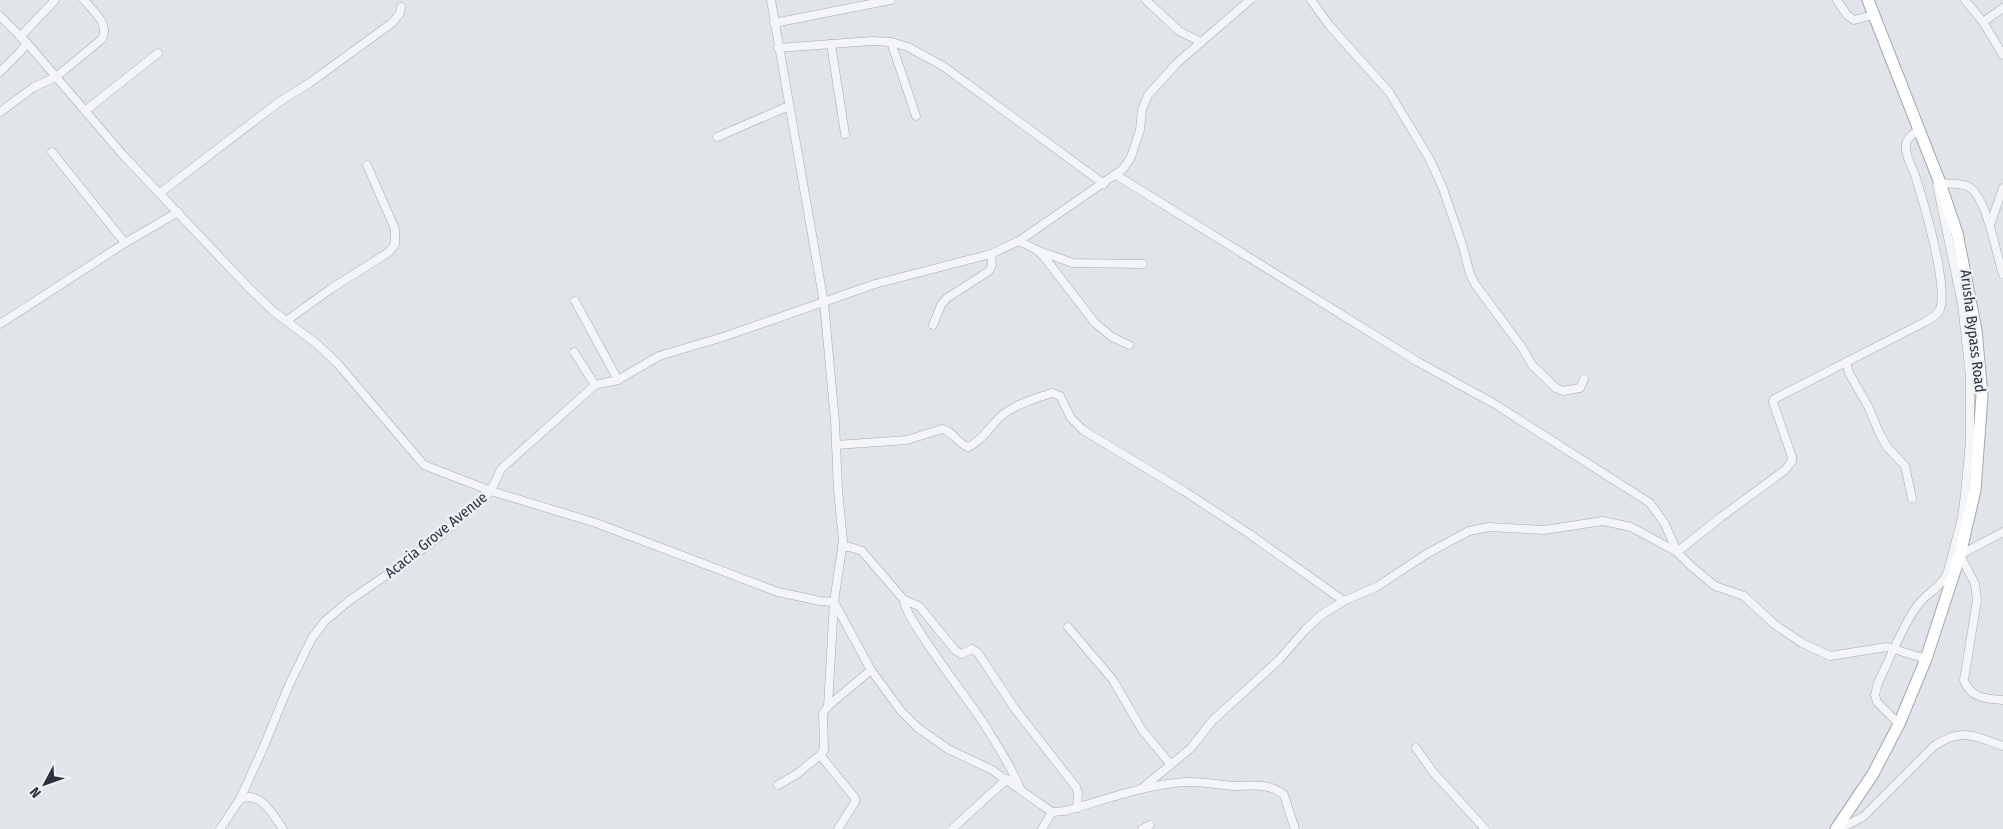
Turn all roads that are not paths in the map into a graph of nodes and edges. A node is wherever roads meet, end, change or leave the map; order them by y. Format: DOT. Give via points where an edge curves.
graph roads {
  1 [pos="55,0"];
  2 [pos="84,0"];
  3 [pos="771,0"];
  4 [pos="891,0"];
  5 [pos="1146,0"];
  6 [pos="1250,0"];
  7 [pos="1311,0"];
  8 [pos="1837,0"];
  9 [pos="1868,0"];
  10 [pos="1965,0"];
  11 [pos="401,7"];
  12 [pos="2003,8"];
  13 [pos="1874,15"];
  14 [pos="0,16"];
  15 [pos="774,22"];
  16 [pos="1983,22"];
  17 [pos="20,37"];
  18 [pos="891,42"];
  19 [pos="1201,42"];
  20 [pos="27,43"];
  21 [pos="831,44"];
  22 [pos="778,48"];
  23 [pos="158,53"];
  24 [pos="2003,55"];
  25 [pos="0,72"];
  26 [pos="56,77"];
  27 [pos="789,106"];
  28 [pos="85,110"];
  29 [pos="0,112"];
  30 [pos="916,116"];
  31 [pos="1918,130"];
  32 [pos="844,134"];
  33 [pos="717,137"];
  34 [pos="52,152"];
  35 [pos="367,165"];
  36 [pos="1116,175"];
  37 [pos="1940,183"];
  38 [pos="1104,184"];
  39 [pos="2003,188"];
  40 [pos="160,193"];
  41 [pos="178,212"];
  42 [pos="1990,225"];
  43 [pos="1019,241"];
  44 [pos="125,243"];
  45 [pos="1038,250"];
  46 [pos="991,254"];
  47 [pos="1142,264"];
  48 [pos="2003,274"];
  49 [pos="575,301"];
  50 [pos="824,303"];
  51 [pos="286,321"];
  52 [pos="0,324"];
  53 [pos="933,326"];
  54 [pos="1129,345"];
  55 [pos="574,352"];
  56 [pos="1846,362"];
  57 [pos="1584,379"];
  58 [pos="618,380"];
  59 [pos="595,385"];
  60 [pos="836,445"];
  61 [pos="491,491"];
  62 [pos="1912,498"];
  63 [pos="2003,532"];
  64 [pos="842,547"];
  65 [pos="1677,552"];
  66 [pos="1960,556"];
  67 [pos="904,600"];
  68 [pos="834,602"];
  69 [pos="1344,602"];
  70 [pos="1068,627"];
  71 [pos="1895,649"];
  72 [pos="1926,659"];
  73 [pos="871,670"];
  74 [pos="2003,700"];
  75 [pos="828,706"];
  76 [pos="1899,724"];
  77 [pos="2003,746"];
  78 [pos="1416,748"];
  79 [pos="820,756"];
  80 [pos="1171,765"];
  81 [pos="1007,779"];
  82 [pos="778,785"];
  83 [pos="1141,789"];
  84 [pos="1021,790"];
  85 [pos="240,799"];
  86 [pos="1077,808"];
  87 [pos="1052,812"];
  88 [pos="220,829"];
  89 [pos="283,829"];
  90 [pos="838,829"];
  91 [pos="952,829"];
  92 [pos="1042,829"];
  93 [pos="1295,829"];
  94 [pos="1485,829"];
  95 [pos="1836,829"];
  96 [pos="1840,829"];
  1 -- 17 [label="street"];
  2 -- 26 [label="street" via="105,26 105,33"];
  3 -- 15 [label="street"];
  4 -- 15 [label="street"];
  5 -- 19 [label="street" via="1179,31"];
  6 -- 19 [label="street, Acacia Grove Avenue"];
  7 -- 57 [label="street" via="1389,92 1436,173 1470,274 1532,364 1556,388 1580,388"];
  8 -- 13 [label="street" via="1854,20"];
  9 -- 13 [label="main road, Arusha Bypass Road"];
  10 -- 16 [label="street"];
  11 -- 40 [label="street" via="392,23"];
  12 -- 16 [label="street"];
  13 -- 31 [label="main road, Arusha Bypass Road"];
  14 -- 17 [label="street"];
  15 -- 22 [label="street"];
  16 -- 24 [label="street"];
  17 -- 20 [label="street"];
  18 -- 21 [label="street" via="872,40"];
  18 -- 30 [label="street"];
  18 -- 38 [label="street" via="943,66"];
  19 -- 36 [label="street, Acacia Grove Avenue" via="1148,95 1131,158"];
  20 -- 25 [label="street"];
  20 -- 26 [label="street"];
  21 -- 22 [label="street"];
  21 -- 32 [label="street"];
  22 -- 27 [label="street"];
  23 -- 28 [label="street"];
  26 -- 28 [label="street"];
  26 -- 29 [label="street" via="34,87"];
  27 -- 33 [label="street"];
  27 -- 50 [label="street"];
  28 -- 40 [label="street"];
  31 -- 37 [label="main road, Arusha Bypass Road"];
  31 -- 56 [label="street" via="1908,139 1906,150 1938,266 1942,299 1940,311"];
  34 -- 44 [label="street"];
  35 -- 51 [label="street" via="396,229 395,244 389,252"];
  36 -- 38 [label="street, Acacia Grove Avenue"];
  36 -- 65 [label="street" via="1418,362 1493,403 1650,503 1665,524"];
  37 -- 42 [label="street" via="1969,187"];
  37 -- 66 [label="main road, Arusha Bypass Road" via="1965,267 1976,330 1982,396 1975,490"];
  37 -- 71 [label="street" via="1936,188 1956,272 1967,346 1970,440 1962,518 1945,580 1916,607"];
  38 -- 43 [label="street, Acacia Grove Avenue"];
  39 -- 42 [label="street"];
  40 -- 41 [label="street"];
  41 -- 44 [label="street"];
  41 -- 51 [label="street" via="249,288"];
  42 -- 48 [label="street"];
  43 -- 45 [label="street"];
  43 -- 46 [label="street, Acacia Grove Avenue"];
  44 -- 52 [label="street"];
  45 -- 47 [label="street" via="1073,263"];
  45 -- 54 [label="street" via="1095,323"];
  46 -- 50 [label="street, Acacia Grove Avenue" via="875,284"];
  46 -- 53 [label="street" via="989,271 944,301"];
  49 -- 58 [label="street"];
  50 -- 58 [label="street, Acacia Grove Avenue" via="658,356"];
  50 -- 60 [label="street"];
  51 -- 61 [label="street" via="338,364 424,465"];
  55 -- 59 [label="street"];
  56 -- 62 [label="street" via="1879,432 1905,466"];
  56 -- 65 [label="street" via="1774,398 1792,461"];
  58 -- 59 [label="street, Acacia Grove Avenue"];
  59 -- 61 [label="street, Acacia Grove Avenue" via="501,469"];
  60 -- 64 [label="street"];
  60 -- 69 [label="street" via="901,441 942,429 968,447 1005,413 1052,393 1060,396 1071,418 1083,430 1184,490"];
  61 -- 68 [label="street" via="596,523 778,592"];
  61 -- 85 [label="street, Acacia Grove Avenue" via="440,536 325,621 312,638 289,686"];
  63 -- 66 [label="street"];
  64 -- 67 [label="street" via="862,551"];
  64 -- 68 [label="street"];
  65 -- 69 [label="street" via="1631,527 1603,521 1544,530 1489,527 1469,531 1450,540 1378,586"];
  65 -- 71 [label="street" via="1715,586 1744,596 1787,634 1824,654 1837,656 1873,648"];
  66 -- 72 [label="main road, Arusha Bypass Road"];
  66 -- 74 [label="street" via="1975,584 1977,600 1964,680 1976,696"];
  67 -- 84 [label="street" via="912,621 984,724"];
  67 -- 86 [label="street" via="919,606 958,653 972,649 978,653 1076,787"];
  68 -- 73 [label="street"];
  68 -- 75 [label="street"];
  69 -- 80 [label="street" via="1310,625 1279,660 1212,721 1191,748"];
  70 -- 80 [label="street" via="1113,680 1142,730"];
  71 -- 72 [label="street"];
  71 -- 76 [label="street" via="1875,695 1877,702"];
  72 -- 76 [label="main road, Arusha Bypass Road"];
  73 -- 75 [label="street"];
  73 -- 81 [label="street" via="901,710 930,738"];
  75 -- 79 [label="street" via="823,713 824,750"];
  76 -- 95 [label="main road, Arusha Bypass Road" via="1873,774"];
  77 -- 96 [label="street" via="1967,735 1958,734 1944,739 1864,816"];
  78 -- 94 [label="street" via="1433,772"];
  79 -- 82 [label="street"];
  79 -- 90 [label="street" via="855,798"];
  80 -- 83 [label="street"];
  81 -- 84 [label="street"];
  81 -- 91 [label="street"];
  83 -- 86 [label="street"];
  83 -- 93 [label="street" via="1200,782 1271,787 1284,795"];
  84 -- 87 [label="street"];
  85 -- 88 [label="street, Acacia Grove Avenue"];
  85 -- 89 [label="street" via="258,799 264,803"];
  86 -- 87 [label="street"];
  87 -- 92 [label="street"];
}
